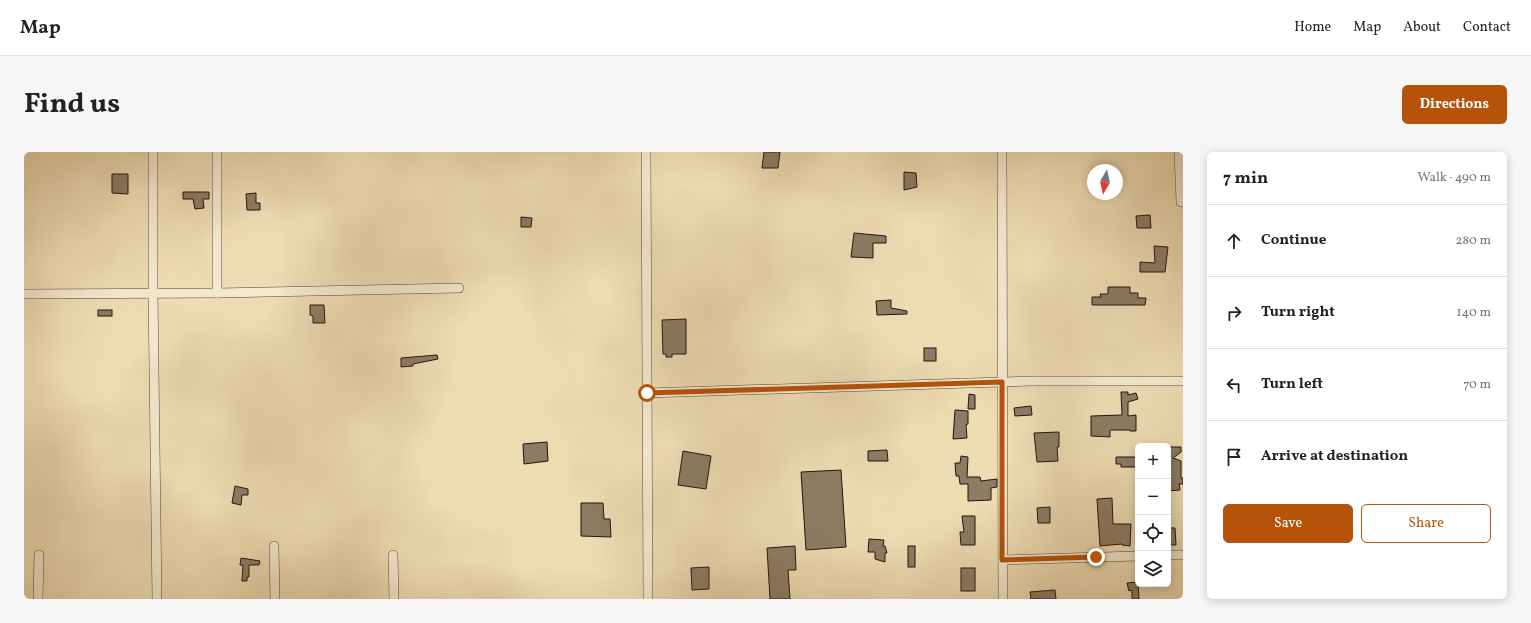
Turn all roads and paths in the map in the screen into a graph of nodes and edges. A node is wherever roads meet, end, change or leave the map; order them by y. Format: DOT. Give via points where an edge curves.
graph roads {
  1 [pos="153,152"];
  2 [pos="217,152"];
  3 [pos="646,152"];
  4 [pos="1002,152"];
  5 [pos="1179,152"];
  6 [pos="1181,202"];
  7 [pos="459,288"];
  8 [pos="153,292"];
  9 [pos="217,293"];
  10 [pos="24,294"];
  11 [pos="1183,381"];
  12 [pos="1002,382"];
  13 [pos="647,393"];
  14 [pos="274,546"];
  15 [pos="39,555"];
  16 [pos="393,555"];
  17 [pos="1171,555"];
  18 [pos="1183,555"];
  19 [pos="1135,556"];
  20 [pos="1002,560"];
  21 [pos="38,599"];
  22 [pos="157,599"];
  23 [pos="275,599"];
  24 [pos="394,599"];
  25 [pos="648,599"];
  26 [pos="1003,599"];
  1 -- 8 [label="street"];
  2 -- 9 [label="street"];
  3 -- 13 [label="street"];
  4 -- 12 [label="street"];
  5 -- 6 [label="street"];
  7 -- 9 [label="street"];
  8 -- 9 [label="street"];
  8 -- 10 [label="street"];
  8 -- 22 [label="street"];
  11 -- 12 [label="street"];
  12 -- 13 [label="street"];
  12 -- 20 [label="street"];
  13 -- 25 [label="street"];
  14 -- 23 [label="street"];
  15 -- 21 [label="street"];
  16 -- 24 [label="street"];
  17 -- 18 [label="street"];
  19 -- 20 [label="street"];
  20 -- 26 [label="street"];
}
